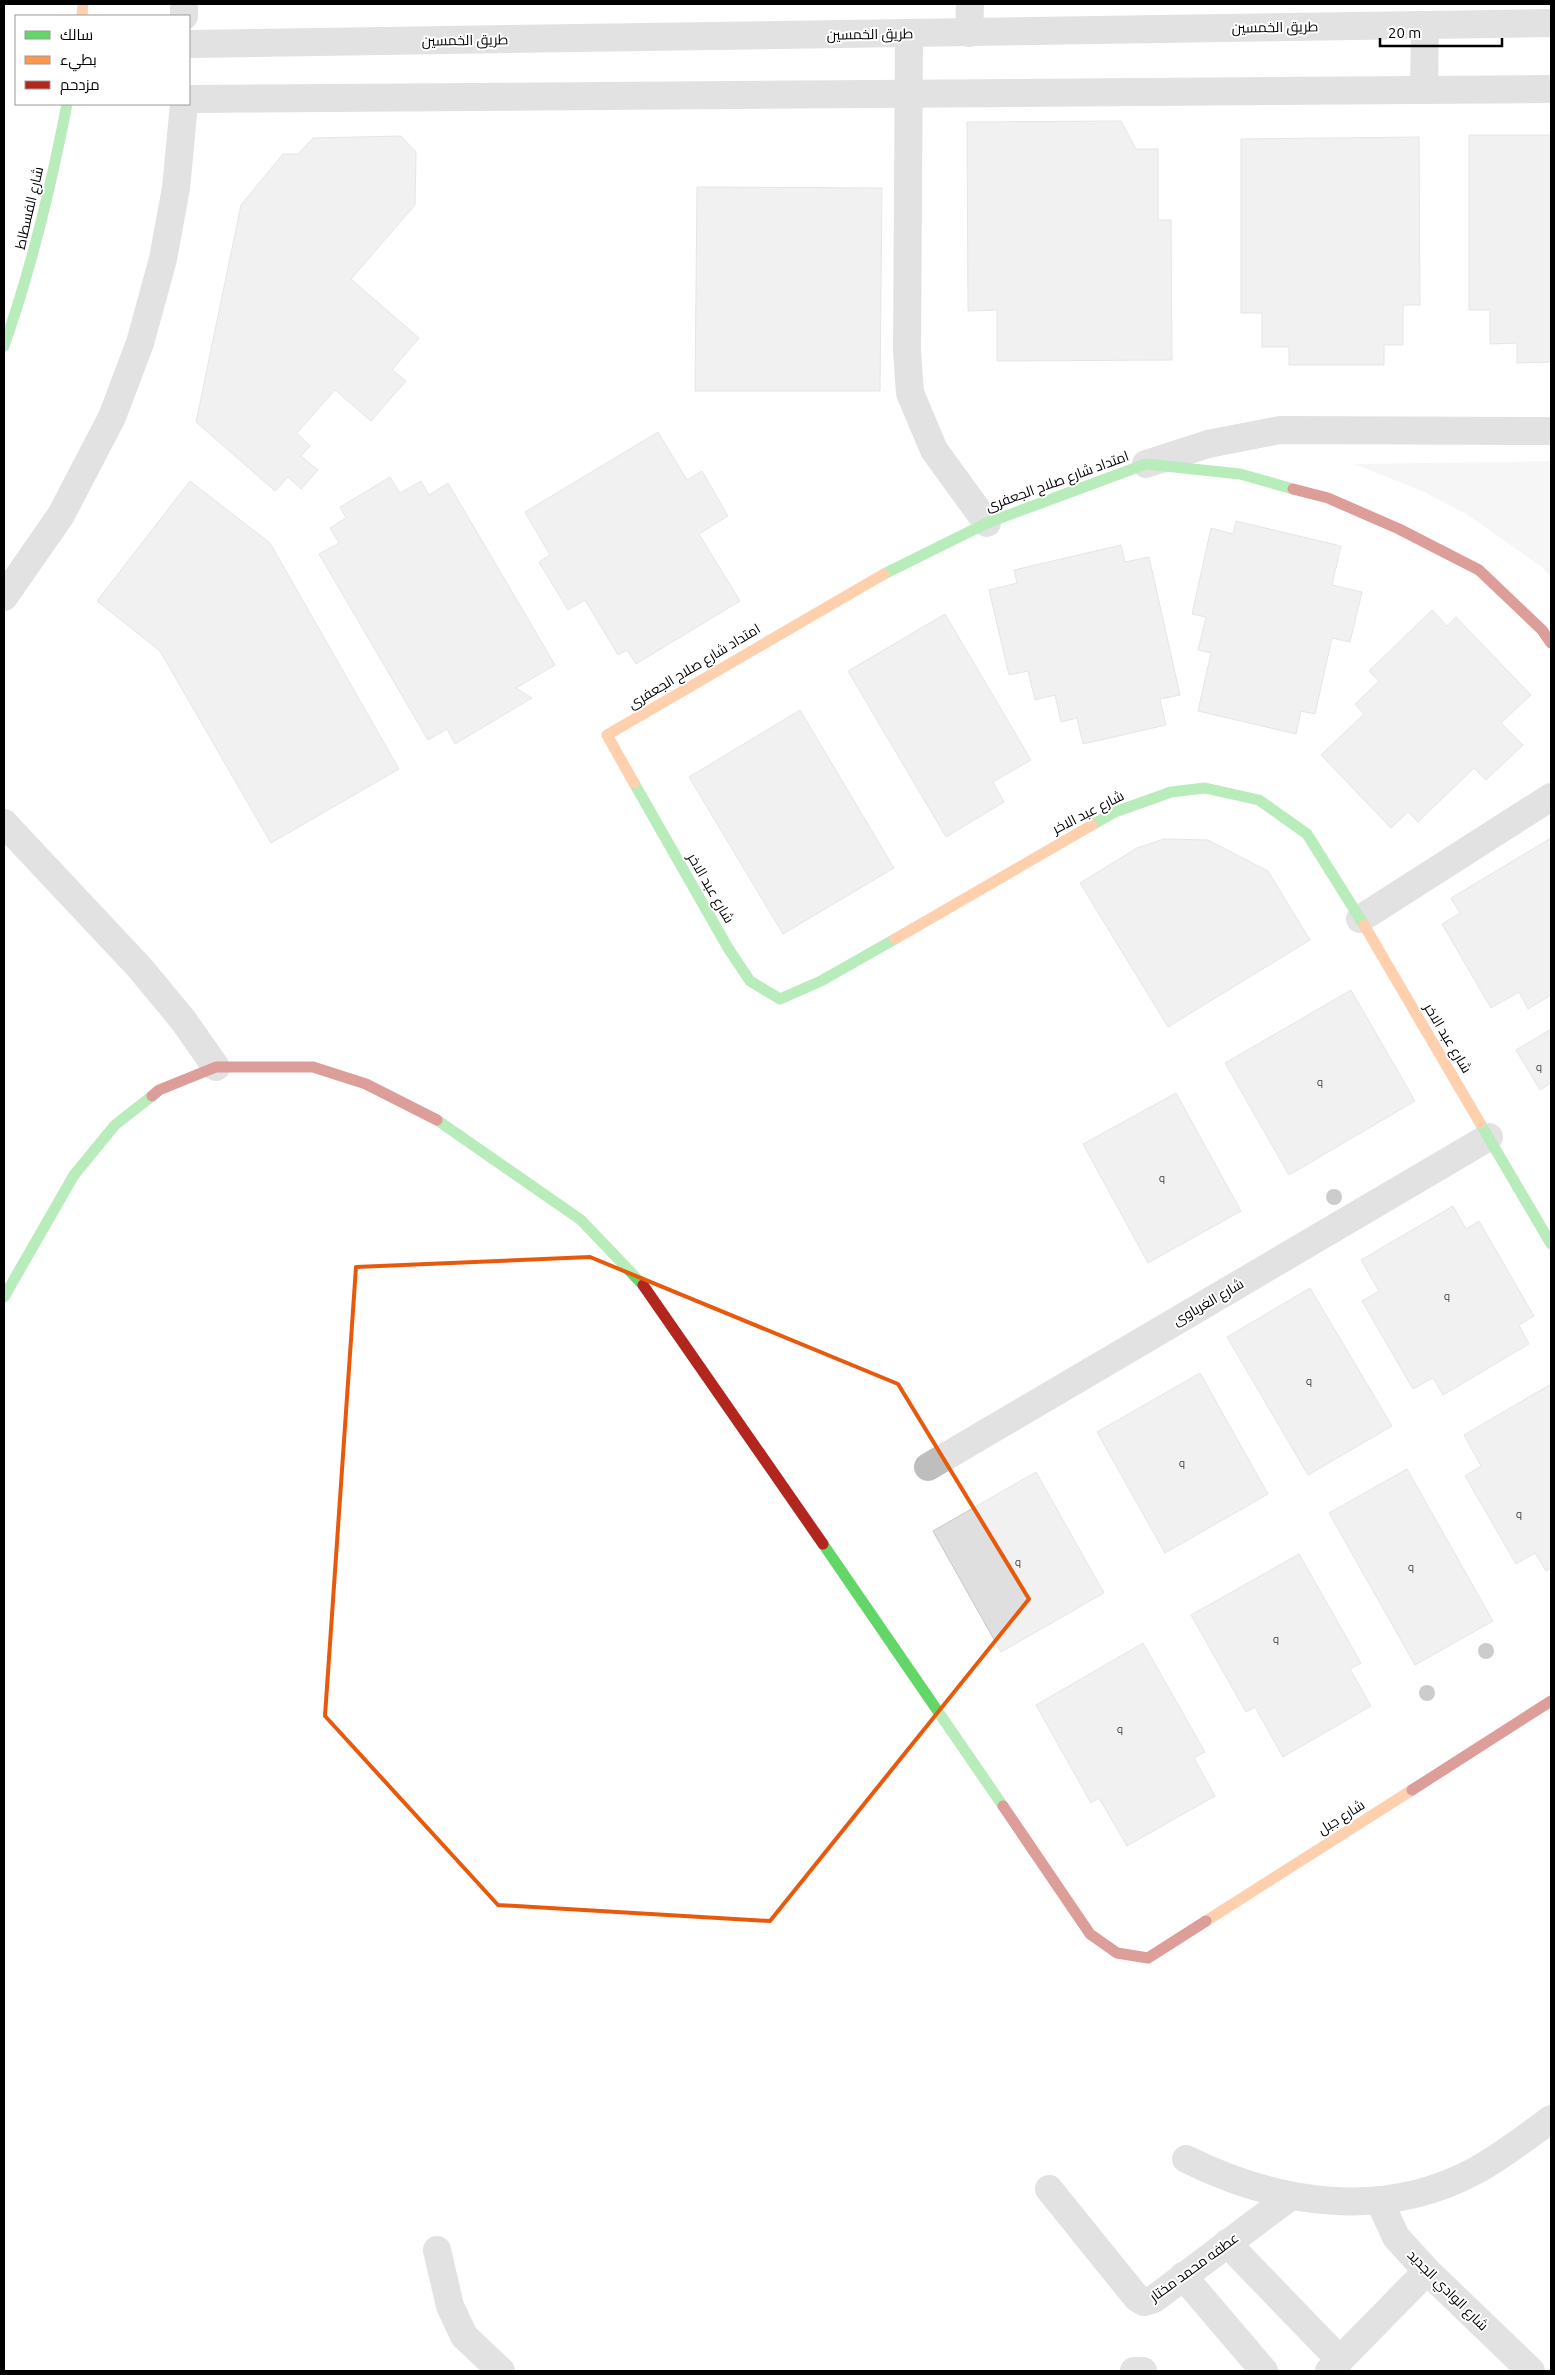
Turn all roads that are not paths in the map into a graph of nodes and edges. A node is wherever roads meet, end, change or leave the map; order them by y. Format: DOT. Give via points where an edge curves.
graph roads {
  1 [pos="970,4"];
  2 [pos="1551,23"];
  3 [pos="1425,25"];
  4 [pos="969,33"];
  5 [pos="909,34"];
  6 [pos="190,44"];
  7 [pos="1551,89"];
  8 [pos="1424,90"];
  9 [pos="909,94"];
  10 [pos="190,99"];
  11 [pos="67,105"];
  12 [pos="184,105"];
  13 [pos="4,346"];
  14 [pos="1551,430"];
  15 [pos="1146,464"];
  16 [pos="987,523"];
  17 [pos="4,596"];
  18 [pos="1551,643"];
  19 [pos="607,735"];
  20 [pos="1551,798"];
  21 [pos="4,823"];
  22 [pos="1360,919"];
  23 [pos="216,1067"];
  24 [pos="1489,1137"];
  25 [pos="1551,1244"];
  26 [pos="4,1297"];
  27 [pos="928,1467"];
  28 [pos="1551,1701"];
  29 [pos="1551,2119"];
  30 [pos="1186,2159"];
  31 [pos="1049,2189"];
  32 [pos="1291,2196"];
  33 [pos="1379,2200"];
  34 [pos="1228,2243"];
  35 [pos="437,2250"];
  36 [pos="1427,2271"];
  37 [pos="1184,2276"];
  38 [pos="1334,2366"];
  39 [pos="501,2371"];
  40 [pos="1134,2371"];
  41 [pos="1143,2371"];
  42 [pos="1264,2371"];
  43 [pos="1531,2371"];
  1 -- 4 [label="street"];
  2 -- 3 [label="street, طريق الخمسين"];
  3 -- 4 [label="street, طريق الخمسين"];
  3 -- 8 [label="street"];
  4 -- 5 [label="street, طريق الخمسين"];
  5 -- 6 [label="street, طريق الخمسين"];
  5 -- 9 [label="street"];
  7 -- 8 [label="street"];
  8 -- 9 [label="street"];
  9 -- 10 [label="street"];
  9 -- 16 [label="street" via="907,351 910,393 934,450"];
  11 -- 13 [label="street, شارع الفسطاط" via="49,197 25,289"];
  12 -- 17 [label="street" via="176,188 163,258 140,343 112,417 61,515"];
  14 -- 15 [label="street" via="1280,430 1208,444"];
  15 -- 16 [label="street, امتداد شارع صلاح الجعفرى"];
  15 -- 18 [label="street, امتداد شارع صلاح الجعفرى" via="1240,474 1328,498 1390,525 1479,570 1542,630"];
  16 -- 19 [label="street, امتداد شارع صلاح الجعفرى" via="883,574"];
  19 -- 22 [label="street, شارع عبد الاخر" via="728,948 750,981 780,999 821,981 1115,812 1171,792 1205,788 1259,800 1307,834"];
  20 -- 22 [label="street"];
  21 -- 23 [label="street" via="140,968"];
  22 -- 24 [label="street, شارع عبد الاخر"];
  23 -- 26 [label="street" via="159,1090 115,1125 74,1175"];
  23 -- 28 [label="street, شارع جبل" via="313,1067 366,1084 434,1118 581,1220 642,1283 1090,1934 1117,1953 1148,1958"];
  24 -- 25 [label="street, شارع عبد الاخر"];
  24 -- 27 [label="street, شارع الغرباوى"];
  29 -- 33 [label="street" via="1475,2171 1420,2192"];
  30 -- 32 [label="street" via="1248,2186"];
  31 -- 37 [label="street, عطفه محمد مختار" via="1137,2298 1144,2302 1154,2298"];
  32 -- 33 [label="street" via="1346,2202"];
  32 -- 34 [label="street, عطفه محمد مختار"];
  33 -- 36 [label="street, شارع الوادي الجديد" via="1396,2237"];
  34 -- 37 [label="street, عطفه محمد مختار"];
  34 -- 38 [label="street"];
  35 -- 39 [label="street" via="450,2306 464,2336"];
  36 -- 38 [label="street"];
  36 -- 43 [label="street, شارع الوادي الجديد"];
  37 -- 42 [label="street"];
  40 -- 41 [label="street"];
}
